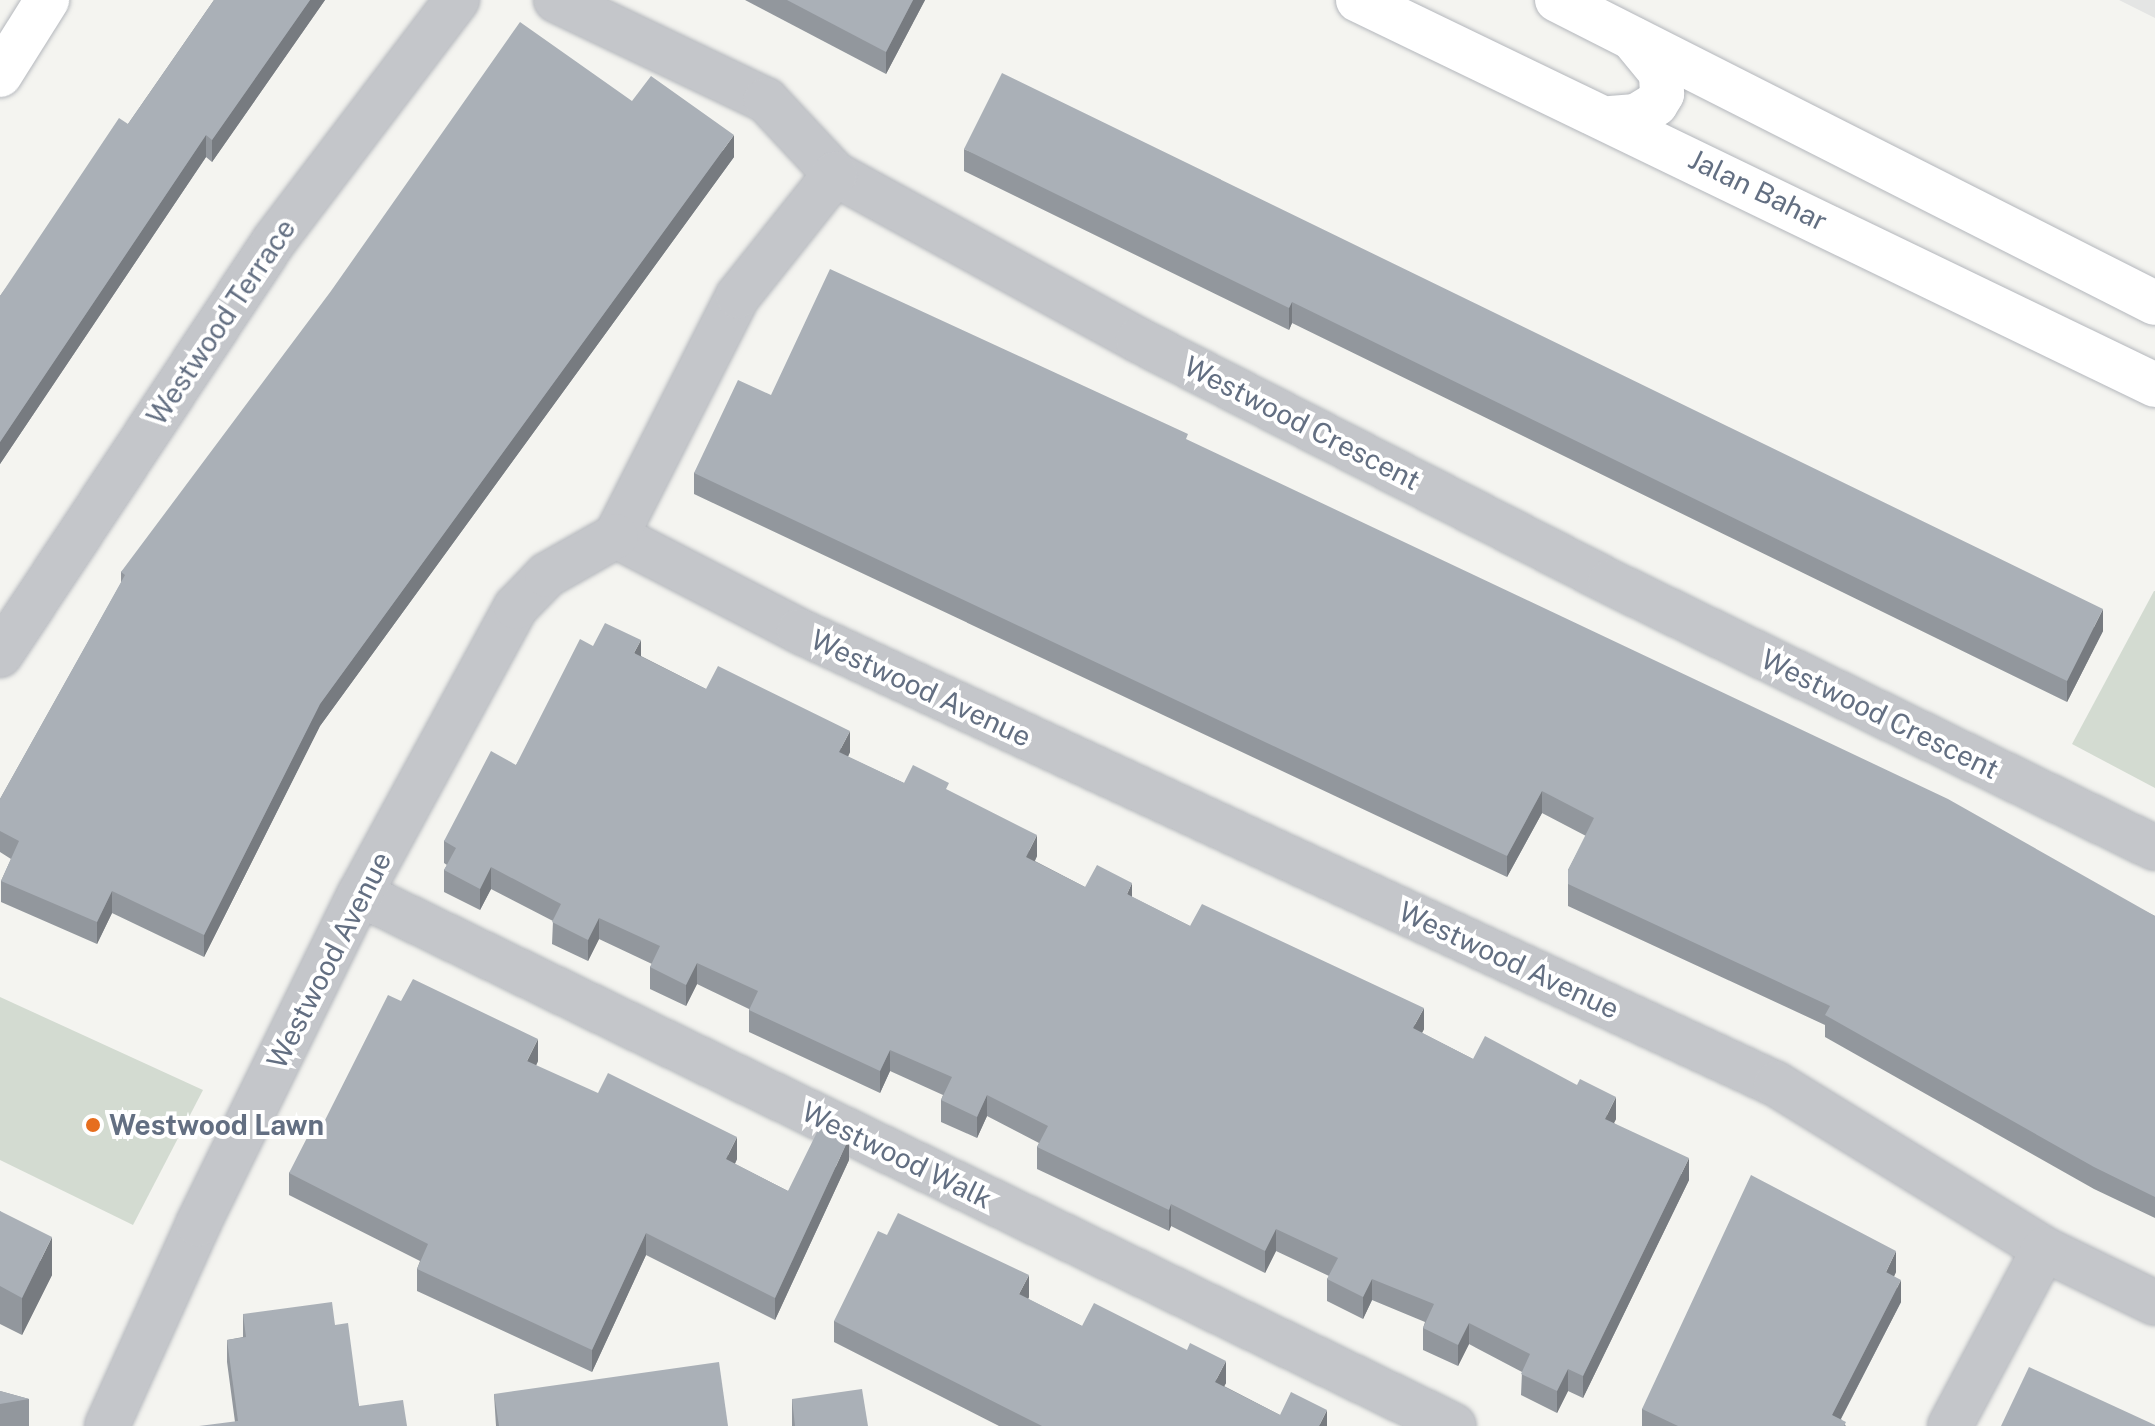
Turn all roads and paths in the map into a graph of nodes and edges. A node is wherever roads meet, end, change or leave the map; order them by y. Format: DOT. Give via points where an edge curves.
graph roads {
  1 [pos="47,0"];
  2 [pos="457,0"];
  3 [pos="556,0"];
  4 [pos="1358,0"];
  5 [pos="1557,0"];
  6 [pos="1630,34"];
  7 [pos="0,75"];
  8 [pos="1611,118"];
  9 [pos="835,174"];
  10 [pos="2155,303"];
  11 [pos="2155,385"];
  12 [pos="616,536"];
  13 [pos="0,655"];
  14 [pos="2155,848"];
  15 [pos="360,894"];
  16 [pos="2044,1249"];
  17 [pos="2155,1303"];
  18 [pos="1440,1423"];
  19 [pos="107,1426"];
  20 [pos="1950,1426"];
  1 -- 7 [label="main road"];
  2 -- 13 [label="street, Westwood Terrace" via="274,241"];
  3 -- 9 [label="street" via="766,100"];
  4 -- 8 [label="main road, Jalan Bahar"];
  5 -- 6 [label="main road"];
  6 -- 8 [label="main road" via="1653,60 1664,84 1649,109"];
  6 -- 10 [label="main road"];
  8 -- 11 [label="main road, Jalan Bahar"];
  9 -- 12 [label="street" via="738,296"];
  9 -- 14 [label="street, Westwood Crescent" via="1138,340 1610,582"];
  12 -- 15 [label="street, Westwood Avenue" via="547,575 516,607"];
  12 -- 16 [label="street, Westwood Avenue" via="799,631 1776,1084"];
  15 -- 18 [label="street, Westwood Walk"];
  15 -- 19 [label="street, Westwood Avenue" via="198,1224"];
  16 -- 17 [label="street, Westwood Avenue"];
  16 -- 20 [label="street"];
}
